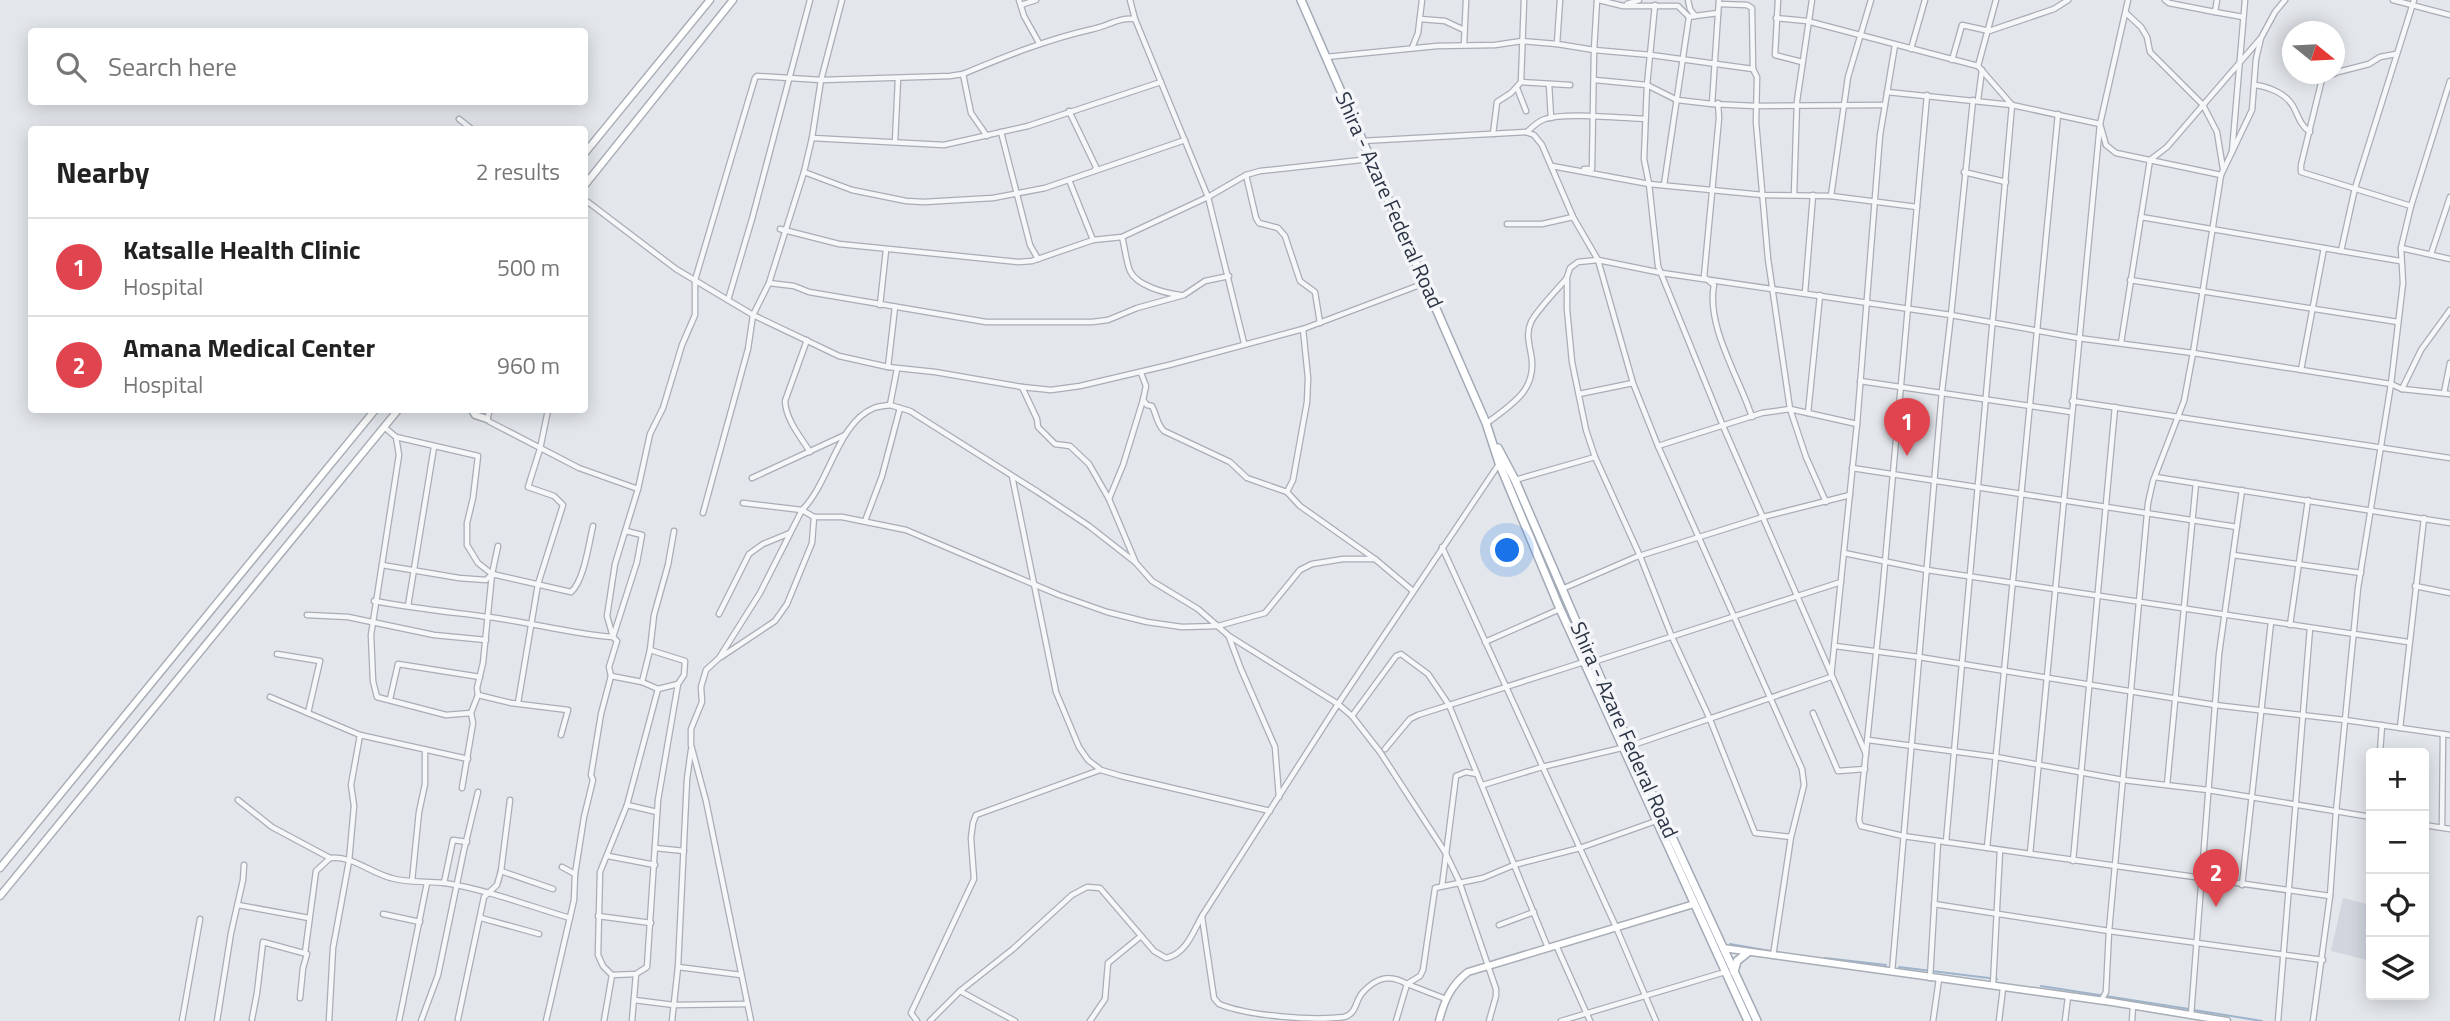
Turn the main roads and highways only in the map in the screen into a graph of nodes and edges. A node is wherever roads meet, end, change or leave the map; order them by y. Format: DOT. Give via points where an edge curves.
graph roads {
  1 [pos="1301,0"];
  2 [pos="1492,438"];
  3 [pos="1626,746"];
  4 [pos="1747,953"];
  5 [pos="1730,972"];
  6 [pos="1748,1021"];
  7 [pos="1757,1021"];
  1 -- 2 [label="main road, Shira - Azare Federal Road"];
  2 -- 3 [label="main road, Shira - Azare Federal Road" via="1515,480"];
  2 -- 3 [label="main road, Shira - Azare Federal Road" via="1560,609"];
  3 -- 5 [label="main road, Shira - Azare Federal Road" via="1694,904"];
  3 -- 5 [label="main road, Shira - Azare Federal Road" via="1723,948"];
  4 -- 5 [label="main road"];
  5 -- 6 [label="main road, Shira - Azare Federal Road"];
  5 -- 7 [label="main road, Shira - Azare Federal Road"];
}
